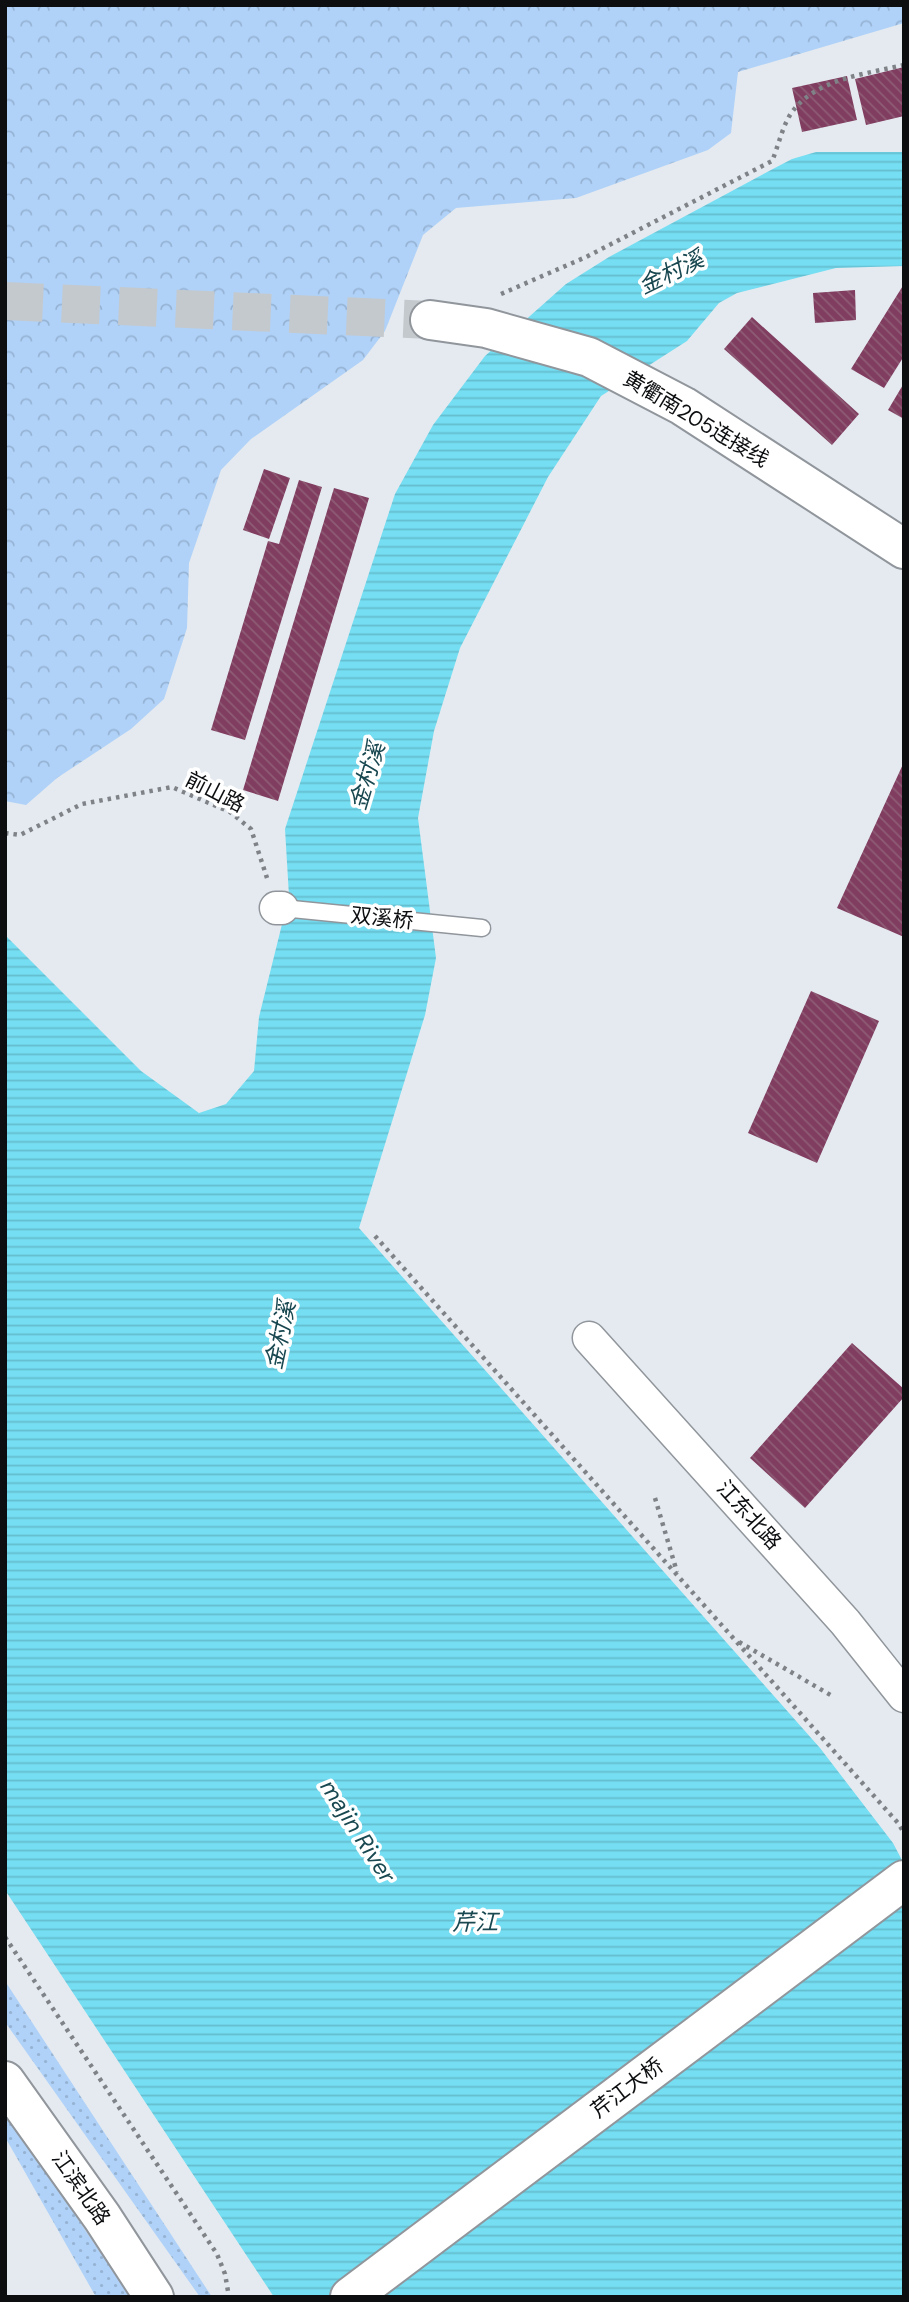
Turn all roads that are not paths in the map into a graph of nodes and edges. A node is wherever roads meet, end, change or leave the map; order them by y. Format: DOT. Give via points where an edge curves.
graph roads {
  1 [pos="430,320"];
  2 [pos="904,549"];
  3 [pos="279,908"];
  4 [pos="482,928"];
  5 [pos="589,1338"];
  6 [pos="904,1696"];
  7 [pos="904,1880"];
  8 [pos="5,2081"];
  9 [pos="154,2297"];
  10 [pos="350,2297"];
  1 -- 2 [label="main road, 黄衢南205连接线" via="486,328 589,357 683,406"];
  3 -- 4 [label="lane, 双溪桥"];
  5 -- 6 [label="street, 江东北路" via="845,1622"];
  7 -- 10 [label="main road, 芹江大桥"];
  8 -- 9 [label="main road, 江滨北路"];
}
